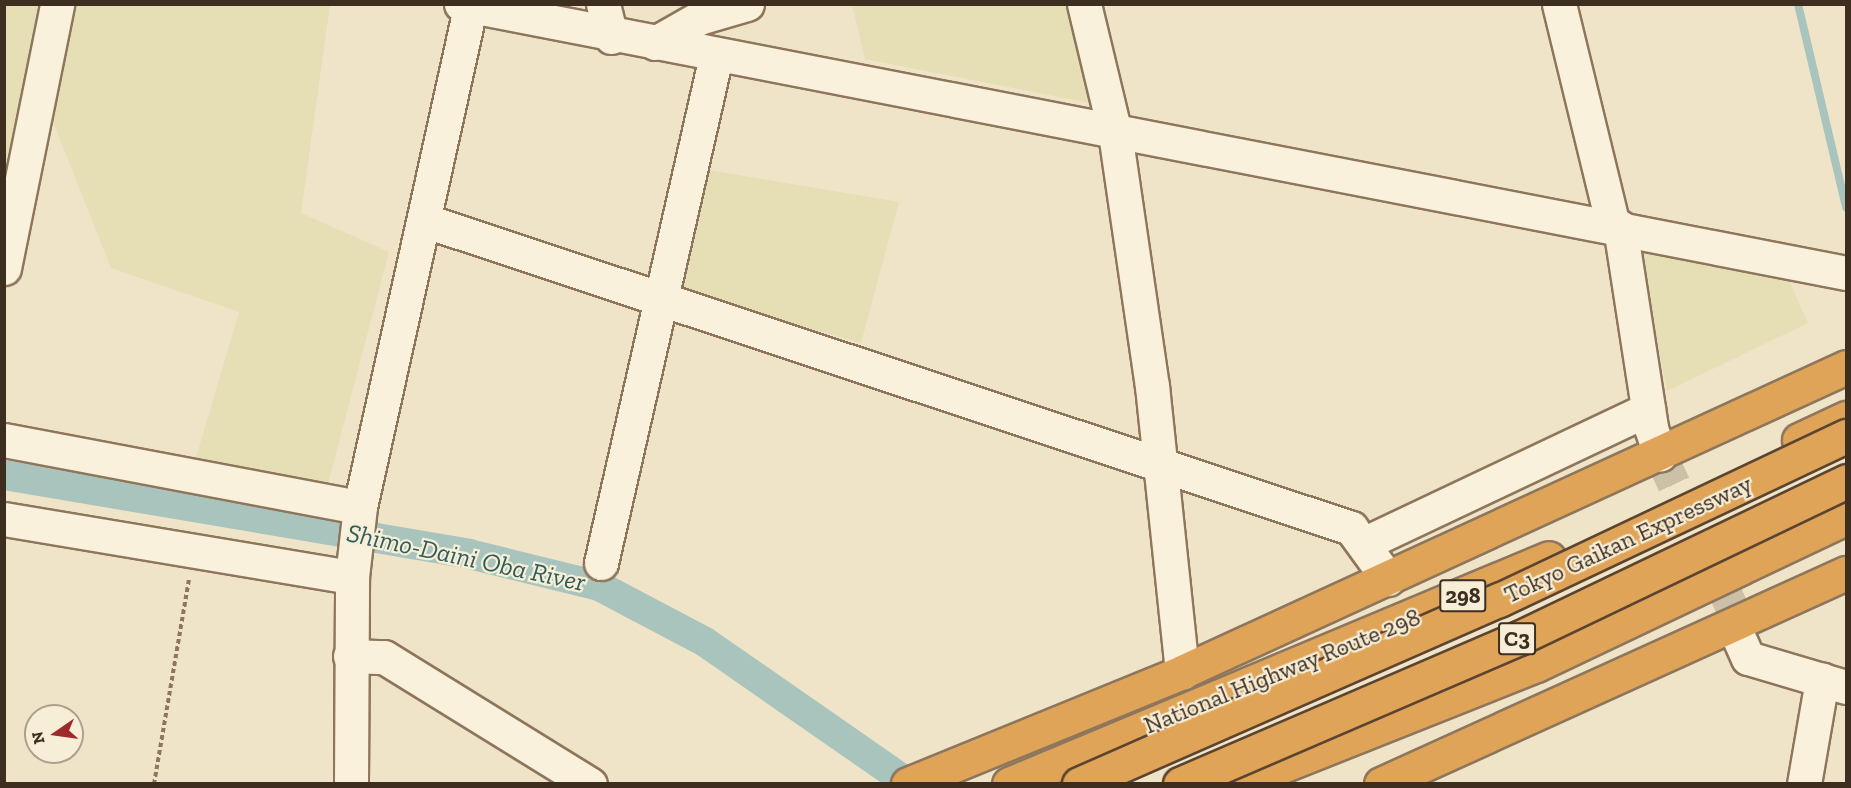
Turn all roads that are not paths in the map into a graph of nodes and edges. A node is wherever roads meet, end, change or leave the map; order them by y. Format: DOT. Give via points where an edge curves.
graph roads {
  1 [pos="57,4"];
  2 [pos="603,4"];
  3 [pos="747,4"];
  4 [pos="1084,4"];
  5 [pos="1559,4"];
  6 [pos="468,5"];
  7 [pos="611,37"];
  8 [pos="655,43"];
  9 [pos="716,56"];
  10 [pos="1115,133"];
  11 [pos="426,221"];
  12 [pos="1616,227"];
  13 [pos="4,268"];
  14 [pos="1846,273"];
  15 [pos="662,297"];
  16 [pos="1846,367"];
  17 [pos="1648,409"];
  18 [pos="1846,418"];
  19 [pos="1846,435"];
  20 [pos="4,440"];
  21 [pos="1660,454"];
  22 [pos="1156,462"];
  23 [pos="1846,481"];
  24 [pos="360,507"];
  25 [pos="1846,518"];
  26 [pos="4,519"];
  27 [pos="1365,543"];
  28 [pos="601,563"];
  29 [pos="1846,573"];
  30 [pos="351,577"];
  31 [pos="1388,579"];
  32 [pos="1734,627"];
  33 [pos="350,656"];
  34 [pos="1182,672"];
  35 [pos="1834,684"];
  36 [pos="1076,770"];
  37 [pos="351,783"];
  38 [pos="590,783"];
  39 [pos="908,783"];
  40 [pos="1009,783"];
  41 [pos="1180,783"];
  42 [pos="1237,783"];
  43 [pos="1382,783"];
  44 [pos="1804,783"];
  1 -- 13 [label="street"];
  2 -- 7 [label="street"];
  3 -- 8 [label="street" via="699,18"];
  4 -- 10 [label="street"];
  5 -- 12 [label="street"];
  6 -- 7 [label="street"];
  6 -- 11 [label="street"];
  7 -- 8 [label="street"];
  8 -- 9 [label="street"];
  9 -- 10 [label="street"];
  9 -- 15 [label="street"];
  10 -- 12 [label="street"];
  10 -- 22 [label="street" via="1152,386"];
  11 -- 15 [label="street"];
  11 -- 24 [label="street"];
  12 -- 14 [label="street"];
  12 -- 17 [label="street"];
  15 -- 22 [label="street"];
  15 -- 28 [label="street"];
  16 -- 21 [label="highway"];
  17 -- 21 [label="street"];
  17 -- 27 [label="street"];
  18 -- 36 [label="highway, National Highway Route 298 / 298" via="1514,575"];
  19 -- 36 [label="highway, Tokyo Gaikan Expressway / C3, bridge" via="1499,600"];
  20 -- 24 [label="street"];
  21 -- 31 [label="highway"];
  22 -- 27 [label="street" via="1351,528"];
  22 -- 34 [label="street"];
  23 -- 41 [label="highway, Tokyo Gaikan Expressway / C3, bridge" via="1519,638"];
  24 -- 30 [label="street"];
  25 -- 42 [label="highway" via="1536,665"];
  26 -- 30 [label="street"];
  27 -- 31 [label="street"];
  29 -- 32 [label="highway"];
  30 -- 33 [label="street"];
  31 -- 34 [label="highway"];
  32 -- 35 [label="street" via="1748,658"];
  32 -- 43 [label="highway"];
  33 -- 37 [label="street"];
  33 -- 38 [label="street" via="384,657"];
  34 -- 39 [label="highway"];
  35 -- 44 [label="street"];
  36 -- 40 [label="highway, National Highway Route 298 / 298"];
}
